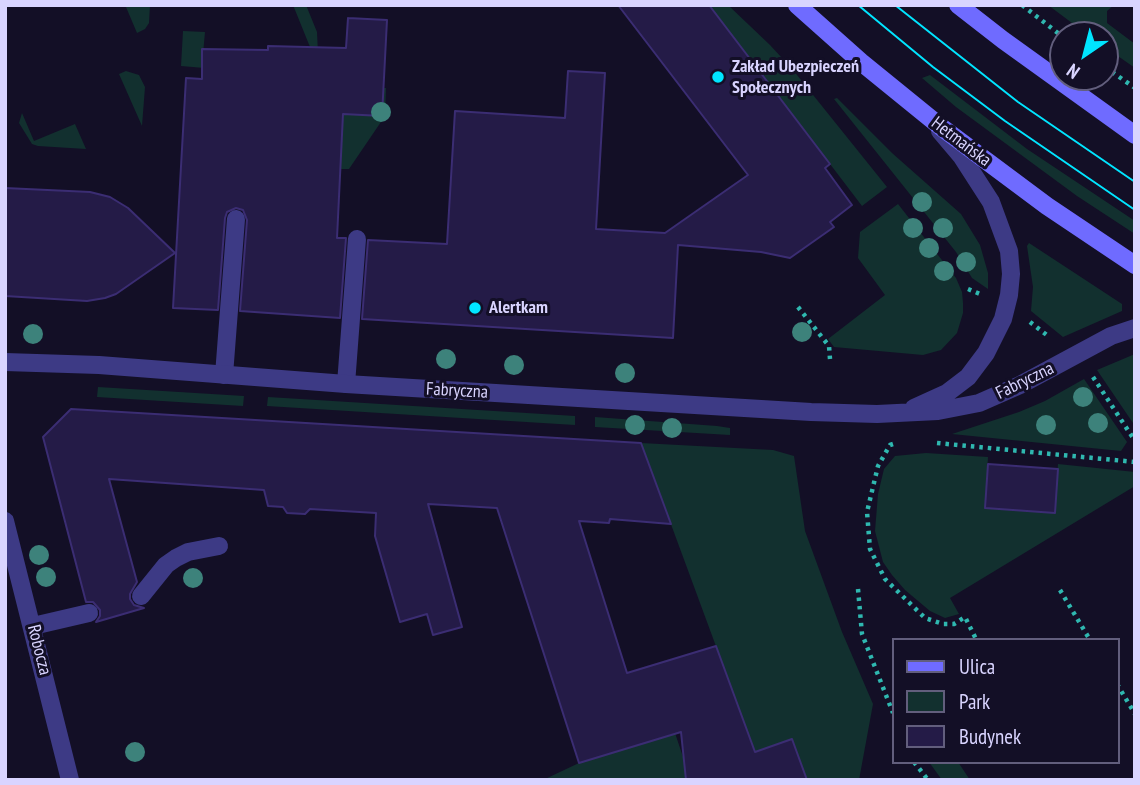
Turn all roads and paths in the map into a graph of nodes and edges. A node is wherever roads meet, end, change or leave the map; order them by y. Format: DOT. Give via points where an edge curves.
graph roads {
  1 [pos="797,5"];
  2 [pos="958,5"];
  3 [pos="1022,5"];
  4 [pos="1049,26"];
  5 [pos="1119,77"];
  6 [pos="1135,88"];
  7 [pos="913,105"];
  8 [pos="1135,135"];
  9 [pos="236,219"];
  10 [pos="357,239"];
  11 [pos="1135,265"];
  12 [pos="797,307"];
  13 [pos="1135,328"];
  14 [pos="830,359"];
  15 [pos="5,362"];
  16 [pos="224,375"];
  17 [pos="346,384"];
  18 [pos="908,411"];
  19 [pos="902,443"];
  20 [pos="925,443"];
  21 [pos="1135,462"];
  22 [pos="5,521"];
  23 [pos="219,546"];
  24 [pos="858,589"];
  25 [pos="1060,590"];
  26 [pos="141,596"];
  27 [pos="89,613"];
  28 [pos="33,626"];
  29 [pos="976,638"];
  30 [pos="1089,638"];
  31 [pos="1119,687"];
  32 [pos="892,710"];
  33 [pos="1135,713"];
  34 [pos="916,764"];
  35 [pos="70,780"];
  36 [pos="928,780"];
  1 -- 7 [label="main road, Hetmańska"];
  2 -- 8 [label="main road"];
  3 -- 4 [label="path"];
  5 -- 6 [label="path"];
  7 -- 11 [label="main road, Hetmańska" via="1047,206"];
  7 -- 18 [label="street, Fabryczna" via="962,157 991,202 1009,251 1011,274 1003,319 968,377 947,393"];
  9 -- 16 [label="street"];
  10 -- 17 [label="street"];
  12 -- 14 [label="path" via="829,346"];
  13 -- 18 [label="street, Fabryczna" via="979,403"];
  15 -- 16 [label="street, Fabryczna"];
  16 -- 17 [label="street, Fabryczna"];
  17 -- 18 [label="street, Fabryczna" via="811,412"];
  19 -- 29 [label="path" via="890,445 877,466 867,512 870,549 885,579 925,618 954,624 965,617"];
  20 -- 21 [label="path"];
  22 -- 28 [label="street, Robocza"];
  23 -- 26 [label="street" via="176,558"];
  24 -- 32 [label="path" via="862,634"];
  25 -- 30 [label="path"];
  27 -- 28 [label="street"];
  28 -- 35 [label="street, Robocza"];
  31 -- 33 [label="path"];
  34 -- 36 [label="path"];
}
